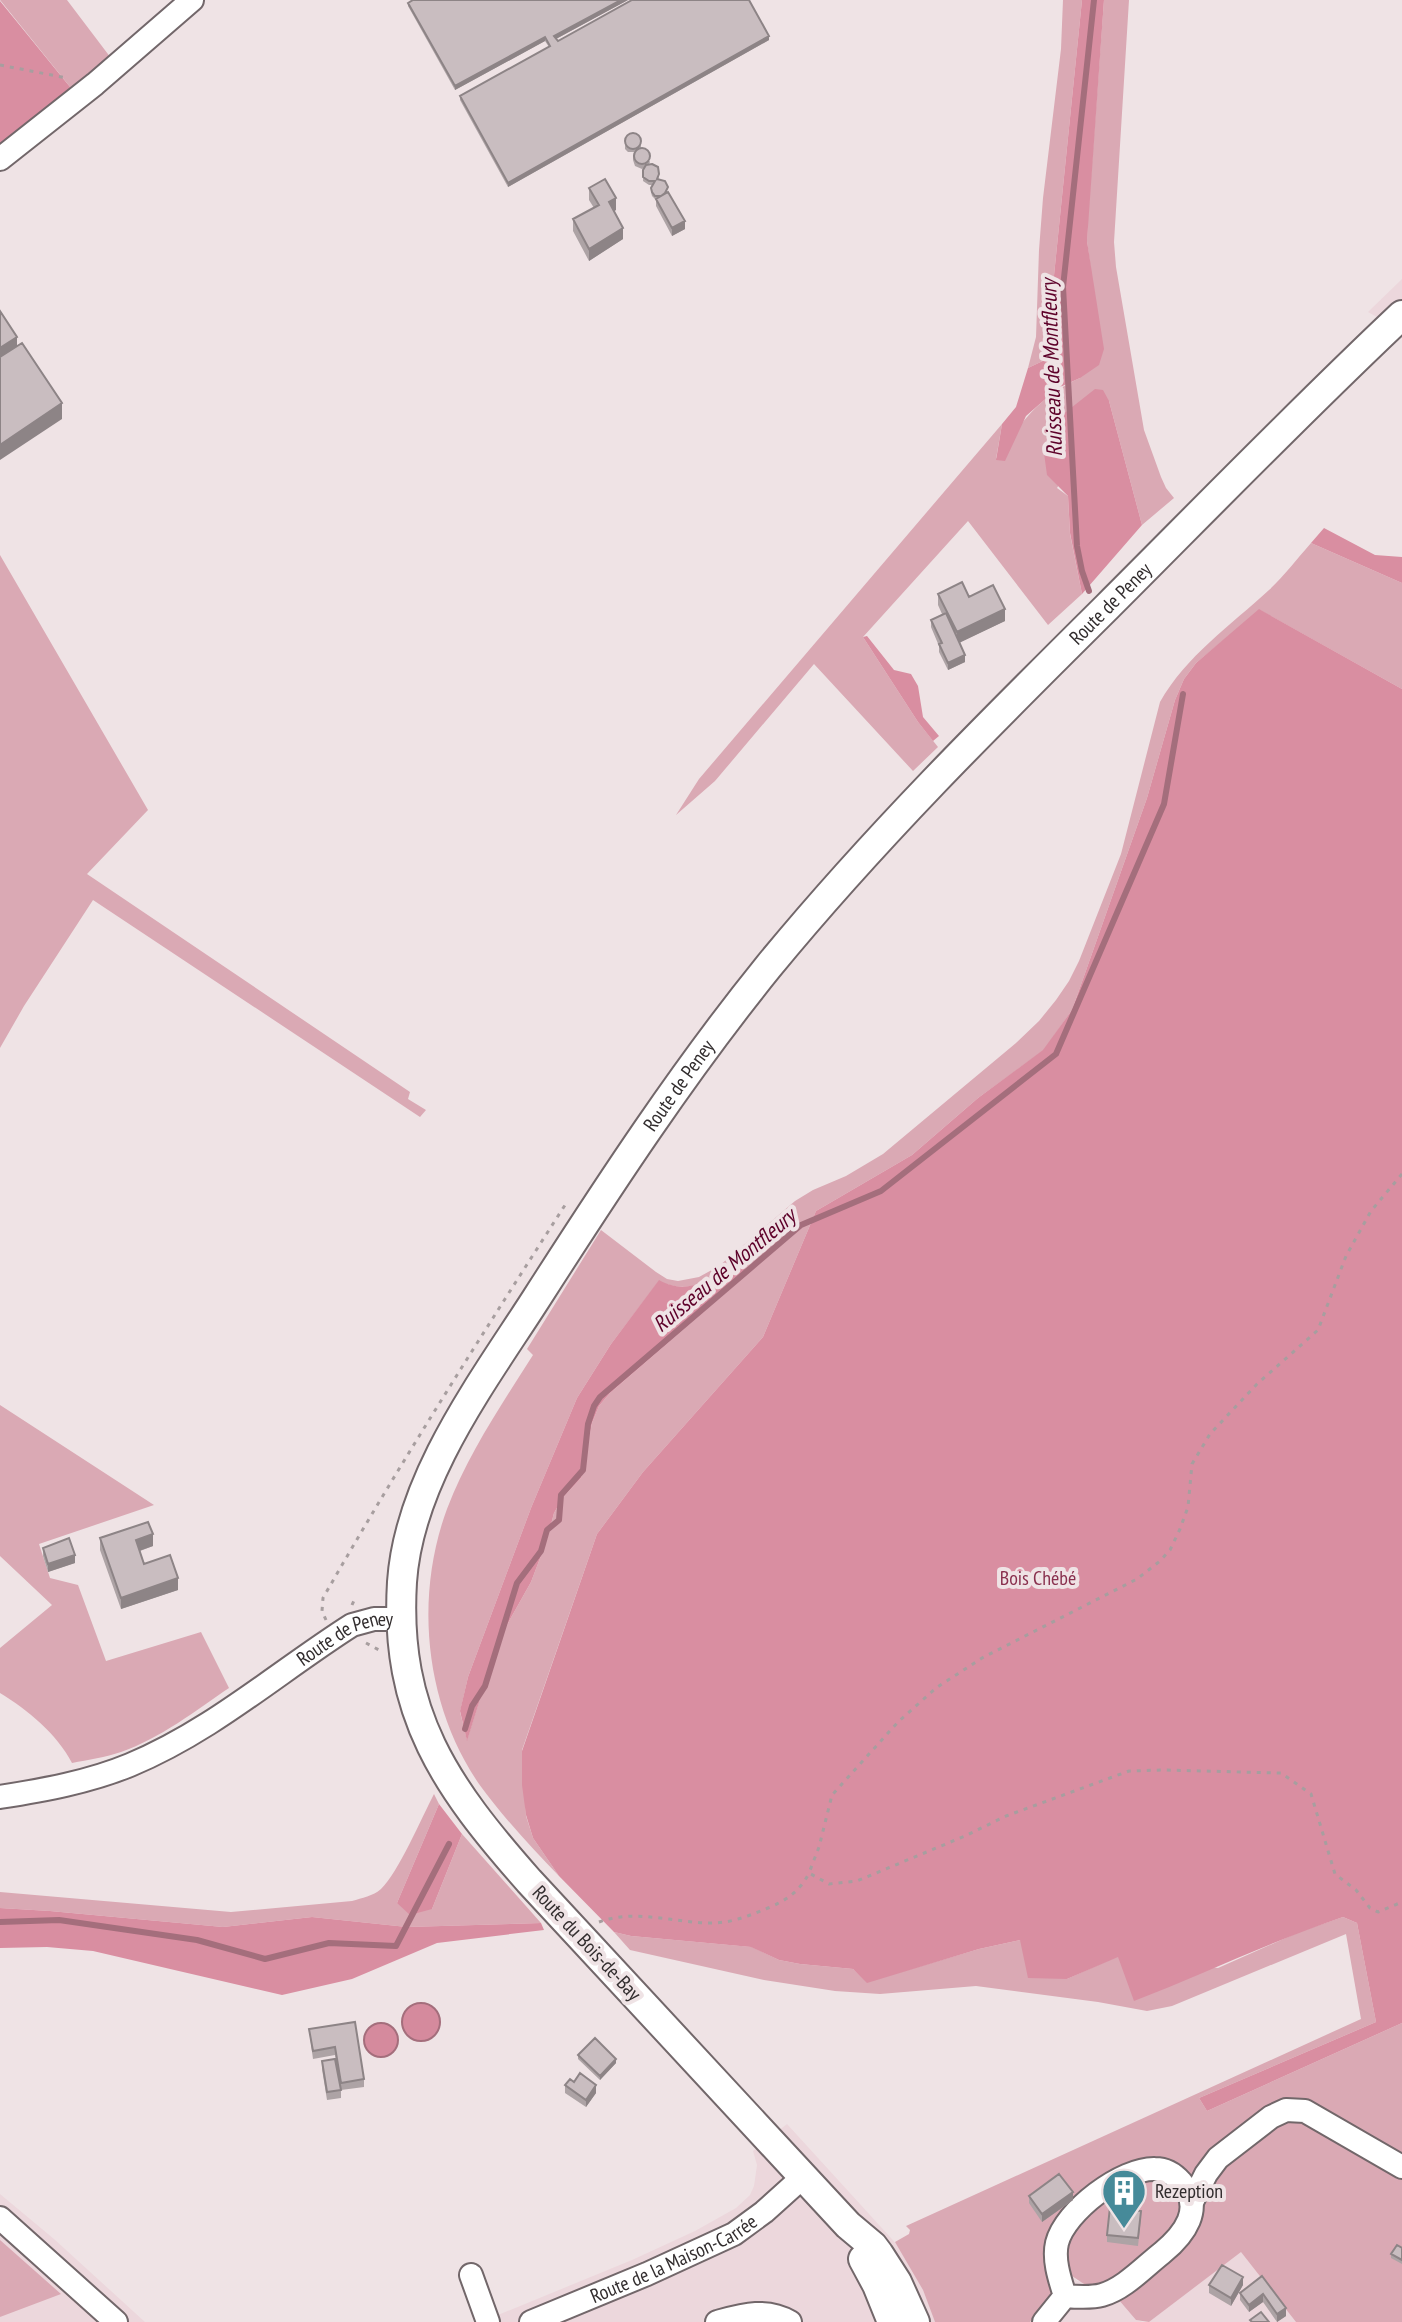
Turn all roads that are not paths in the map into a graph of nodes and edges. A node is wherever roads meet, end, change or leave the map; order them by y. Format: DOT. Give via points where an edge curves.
graph roads {
  1 [pos="192,0"];
  2 [pos="0,159"];
  3 [pos="1402,315"];
  4 [pos="402,1619"];
  5 [pos="0,1797"];
  6 [pos="1218,2158"];
  7 [pos="1402,2167"];
  8 [pos="1168,2171"];
  9 [pos="804,2176"];
  10 [pos="1193,2200"];
  11 [pos="0,2218"];
  12 [pos="848,2225"];
  13 [pos="471,2275"];
  14 [pos="1065,2296"];
  15 [pos="116,2322"];
  16 [pos="488,2322"];
  17 [pos="531,2322"];
  18 [pos="717,2322"];
  19 [pos="790,2322"];
  20 [pos="892,2322"];
  21 [pos="915,2322"];
  22 [pos="1044,2322"];
  1 -- 2 [label="street"];
  3 -- 4 [label="main road, Route de Peney" via="955,758 818,908 716,1033 589,1216 446,1444 409,1541"];
  4 -- 5 [label="street, Route de Peney" via="361,1621 219,1717 154,1754 89,1779"];
  4 -- 9 [label="main road, Route du Bois-de-Bay" via="405,1663 424,1731 467,1806 529,1881"];
  6 -- 7 [label="street" via="1271,2117 1294,2109"];
  6 -- 8 [label="street"];
  6 -- 10 [label="street"];
  8 -- 10 [label="street"];
  8 -- 14 [label="street" via="1149,2169 1124,2177 1068,2220 1056,2246"];
  9 -- 12 [label="main road, Route du Bois-de-Bay"];
  9 -- 17 [label="street, Route de la Maison-Carrée" via="734,2234"];
  10 -- 14 [label="street" via="1182,2236 1126,2282 1102,2295"];
  11 -- 15 [label="street"];
  12 -- 20 [label="main road, Route du Bois-de-Bay"];
  12 -- 21 [label="main road, Route du Bois-de-Bay" via="879,2254"];
  13 -- 16 [label="street"];
  14 -- 22 [label="street"];
  18 -- 19 [label="street" via="753,2313"];
}
